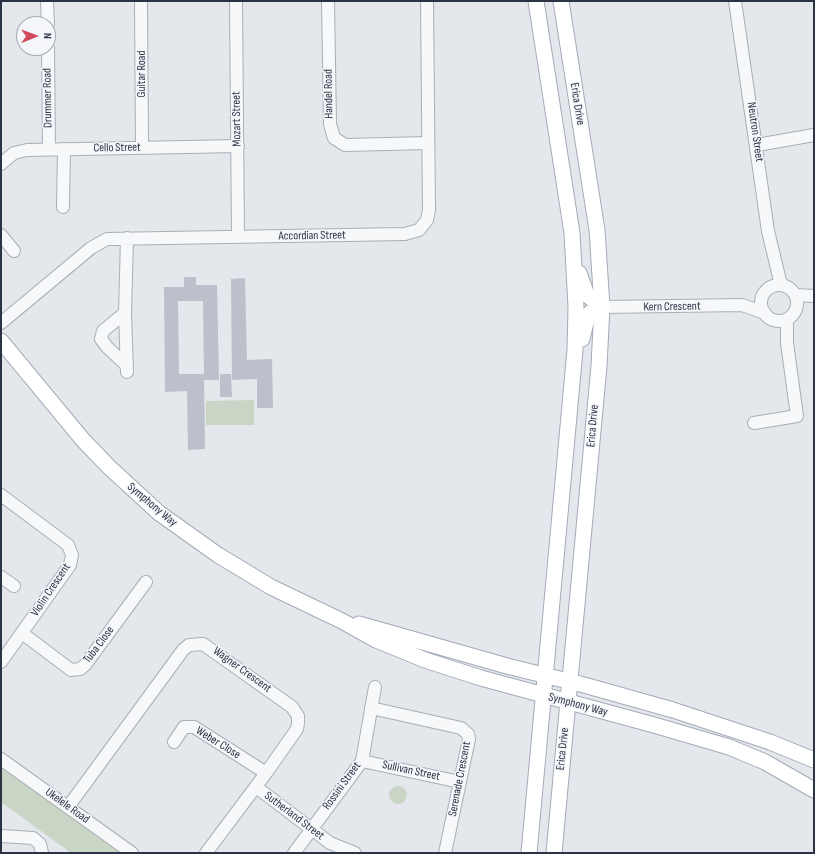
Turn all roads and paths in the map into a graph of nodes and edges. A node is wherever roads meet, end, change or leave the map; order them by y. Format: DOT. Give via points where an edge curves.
graph roads {
  1 [pos="47,1"];
  2 [pos="141,1"];
  3 [pos="236,1"];
  4 [pos="328,1"];
  5 [pos="427,1"];
  6 [pos="536,1"];
  7 [pos="561,1"];
  8 [pos="735,1"];
  9 [pos="48,16"];
  10 [pos="48,56"];
  11 [pos="814,136"];
  12 [pos="428,143"];
  13 [pos="757,145"];
  14 [pos="238,146"];
  15 [pos="142,147"];
  16 [pos="49,149"];
  17 [pos="64,149"];
  18 [pos="1,164"];
  19 [pos="63,207"];
  20 [pos="1,234"];
  21 [pos="238,237"];
  22 [pos="127,238"];
  23 [pos="573,246"];
  24 [pos="14,251"];
  25 [pos="772,289"];
  26 [pos="814,296"];
  27 [pos="814,299"];
  28 [pos="796,301"];
  29 [pos="742,305"];
  30 [pos="602,308"];
  31 [pos="125,313"];
  32 [pos="768,316"];
  33 [pos="787,319"];
  34 [pos="1,323"];
  35 [pos="1,341"];
  36 [pos="787,344"];
  37 [pos="754,423"];
  38 [pos="567,434"];
  39 [pos="1,495"];
  40 [pos="1,577"];
  41 [pos="146,582"];
  42 [pos="14,586"];
  43 [pos="342,620"];
  44 [pos="22,633"];
  45 [pos="1,662"];
  46 [pos="546,676"];
  47 [pos="570,681"];
  48 [pos="375,687"];
  49 [pos="544,696"];
  50 [pos="568,702"];
  51 [pos="371,708"];
  52 [pos="174,742"];
  53 [pos="1,759"];
  54 [pos="362,760"];
  55 [pos="814,760"];
  56 [pos="266,773"];
  57 [pos="460,782"];
  58 [pos="256,787"];
  59 [pos="814,790"];
  60 [pos="68,806"];
  61 [pos="311,829"];
  62 [pos="1,836"];
  63 [pos="42,853"];
  64 [pos="132,853"];
  65 [pos="206,853"];
  66 [pos="294,853"];
  67 [pos="354,853"];
  68 [pos="445,853"];
  69 [pos="529,853"];
  70 [pos="554,853"];
  1 -- 9 [label="street"];
  2 -- 15 [label="street, Guitar Road"];
  3 -- 14 [label="street, Mozart Street"];
  4 -- 12 [label="street, Handel Road" via="330,124 334,138 345,145"];
  5 -- 12 [label="street, Accordian Street"];
  6 -- 23 [label="main road, Erica Drive"];
  7 -- 30 [label="main road, Erica Drive" via="597,230"];
  8 -- 13 [label="street, Neutron Street"];
  10 -- 16 [label="street, Drummer Road"];
  11 -- 13 [label="street"];
  12 -- 21 [label="street, Accordian Street" via="429,215 425,224 416,232"];
  13 -- 25 [label="street, Neutron Street" via="768,231 776,263"];
  14 -- 15 [label="street, Cello Street"];
  14 -- 21 [label="street, Mozart Street"];
  15 -- 17 [label="street, Cello Street"];
  16 -- 17 [label="street, Cello Street"];
  16 -- 18 [label="street, Cello Street" via="14,153"];
  17 -- 19 [label="street"];
  20 -- 24 [label="street"];
  21 -- 22 [label="street, Accordian Street"];
  22 -- 31 [label="street"];
  22 -- 34 [label="street, Accordian Street" via="107,239 96,244"];
  23 -- 30 [label="main road" via="587,295"];
  23 -- 38 [label="main road, Erica Drive" via="575,350"];
  25 -- 28 [label="street" via="792,290"];
  25 -- 29 [label="street, Kern Crescent"];
  25 -- 32 [label="street" via="762,304"];
  26 -- 28 [label="street"];
  27 -- 28 [label="street"];
  28 -- 33 [label="street" via="792,316"];
  29 -- 30 [label="street, Kern Crescent"];
  29 -- 32 [label="street, Kern Crescent"];
  30 -- 38 [label="main road" via="590,313 585,324 578,383"];
  30 -- 47 [label="main road, Erica Drive"];
  31 -- 31 [label="street" via="126,368 101,339 103,331"];
  32 -- 33 [label="street" via="781,321"];
  32 -- 36 [label="street"];
  33 -- 36 [label="street"];
  35 -- 43 [label="main road, Symphony Way" via="83,440 109,468 159,513 218,555 271,587"];
  36 -- 37 [label="street" via="797,416"];
  38 -- 46 [label="main road, Erica Drive"];
  39 -- 44 [label="street, Violin Crescent" via="68,545 72,555 70,565"];
  40 -- 42 [label="street"];
  41 -- 44 [label="street, Tuba Close" via="80,669 71,670"];
  43 -- 46 [label="main road, Symphony Way"];
  43 -- 49 [label="main road, Symphony Way" via="376,640 425,660"];
  44 -- 45 [label="street, Violin Crescent"];
  46 -- 47 [label="main road, Symphony Way"];
  46 -- 49 [label="main road, Erica Drive"];
  47 -- 50 [label="main road, Erica Drive"];
  47 -- 55 [label="main road, Symphony Way" via="733,729"];
  48 -- 51 [label="street, Rossini Street"];
  49 -- 50 [label="main road, Symphony Way"];
  49 -- 69 [label="main road, Erica Drive"];
  50 -- 59 [label="main road, Symphony Way" via="729,747 764,762"];
  50 -- 70 [label="main road, Erica Drive"];
  51 -- 54 [label="street, Rossini Street"];
  51 -- 57 [label="street, Serenade Crescent" via="466,731 469,739"];
  52 -- 56 [label="street, Weber Close" via="184,727 194,727"];
  53 -- 60 [label="street, Ukelele Road"];
  54 -- 57 [label="street, Sullivan Street"];
  54 -- 61 [label="street, Rossini Street"];
  56 -- 58 [label="street, Wagner Crescent"];
  56 -- 60 [label="street, Wagner Crescent" via="297,729 295,711 209,646 196,643 183,650"];
  57 -- 68 [label="street, Serenade Crescent"];
  58 -- 61 [label="street, Sutherland Street"];
  58 -- 65 [label="street, Wagner Crescent"];
  60 -- 64 [label="street, Ukelele Road"];
  61 -- 66 [label="street, Rossini Street"];
  61 -- 67 [label="street, Sutherland Street" via="342,850"];
  62 -- 63 [label="street" via="33,838 40,844"];
}
